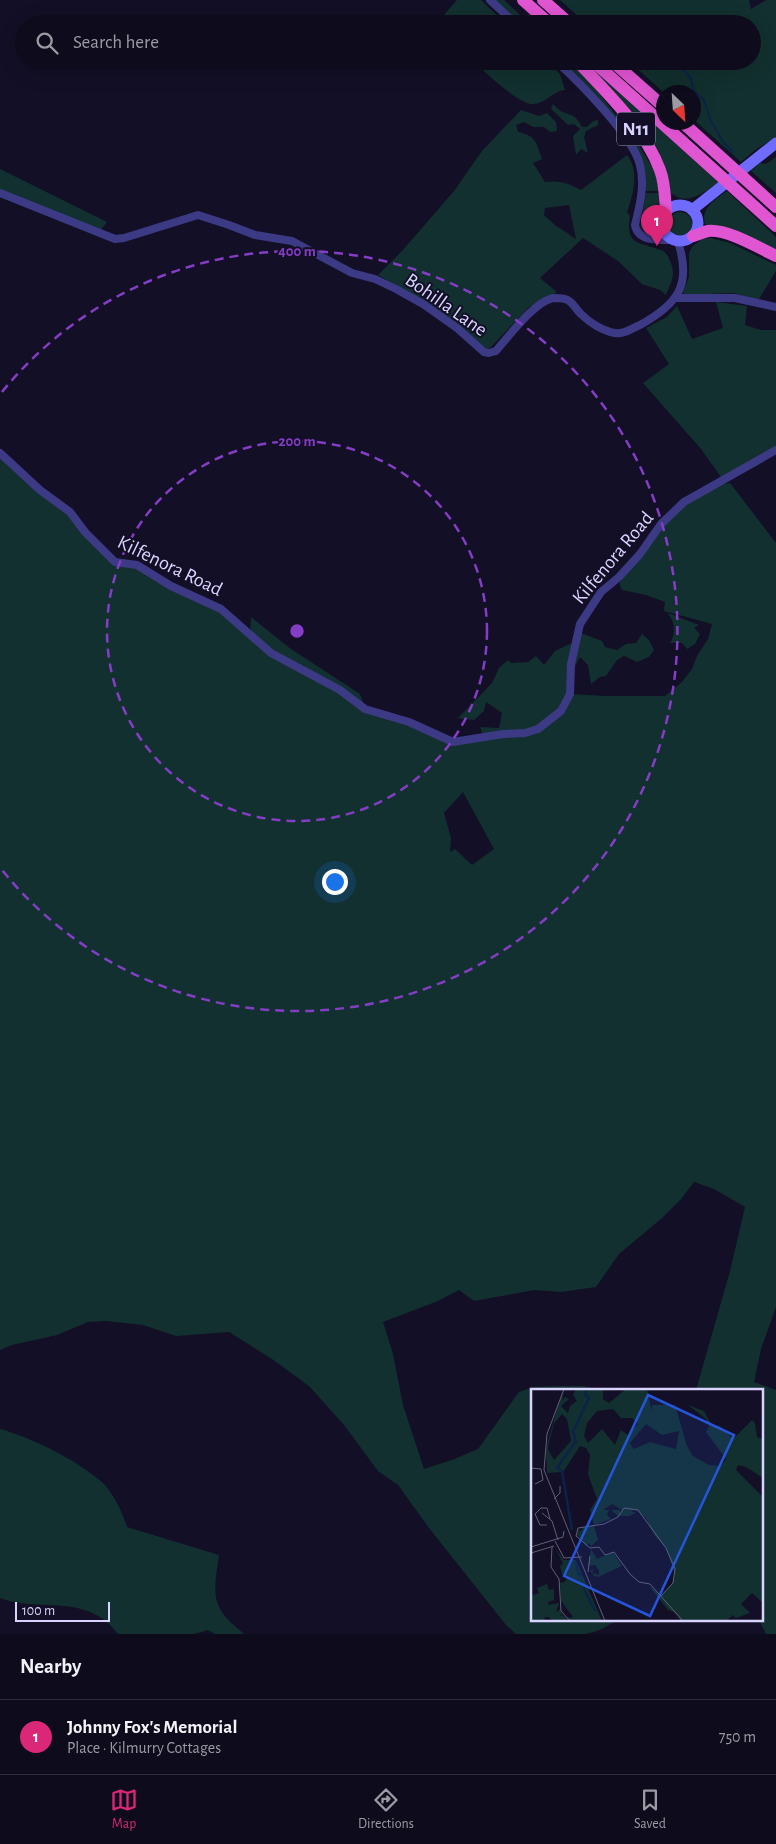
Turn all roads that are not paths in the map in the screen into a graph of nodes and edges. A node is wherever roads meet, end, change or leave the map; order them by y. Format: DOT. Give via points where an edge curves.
graph roads {
  1 [pos="490,0"];
  2 [pos="518,0"];
  3 [pos="523,0"];
  4 [pos="543,0"];
  5 [pos="506,15"];
  6 [pos="531,15"];
  7 [pos="540,15"];
  8 [pos="560,15"];
  9 [pos="565,70"];
  10 [pos="585,70"];
  11 [pos="603,70"];
  12 [pos="622,70"];
  13 [pos="656,100"];
  14 [pos="691,130"];
  15 [pos="776,143"];
  16 [pos="0,193"];
  17 [pos="776,207"];
  18 [pos="692,210"];
  19 [pos="666,212"];
  20 [pos="776,226"];
  21 [pos="663,230"];
  22 [pos="693,236"];
  23 [pos="648,238"];
  24 [pos="675,241"];
  25 [pos="776,256"];
  26 [pos="675,298"];
  27 [pos="776,307"];
  28 [pos="776,450"];
  29 [pos="0,453"];
  1 -- 5 [label="street"];
  2 -- 6 [label="highway"];
  3 -- 7 [label="highway"];
  4 -- 8 [label="highway"];
  9 -- 23 [label="street" via="593,98 638,157 643,188 635,225 641,236"];
  10 -- 19 [label="highway, N11" via="650,150 665,189"];
  11 -- 20 [label="highway, N11"];
  12 -- 13 [label="highway, N11"];
  14 -- 17 [label="highway, N11"];
  15 -- 18 [label="main road"];
  16 -- 26 [label="street, Bohilla Lane" via="110,238 124,238 198,215 255,235 292,241 352,273 375,279 403,293 489,353 496,351 530,313 548,299 569,300 596,326 617,334 650,319"];
  18 -- 19 [label="main road" via="679,205"];
  18 -- 22 [label="main road" via="698,225"];
  19 -- 21 [label="main road"];
  21 -- 23 [label="street"];
  21 -- 24 [label="main road"];
  22 -- 24 [label="main road"];
  22 -- 25 [label="highway" via="720,232"];
  23 -- 24 [label="street"];
  24 -- 26 [label="street, Bohilla Lane" via="682,256 684,273"];
  26 -- 27 [label="street" via="735,298"];
  28 -- 29 [label="street, Kilfenora Road" via="684,502 661,524 619,577 601,592 580,624 571,664 570,694 561,711 538,729 525,733 453,742 409,722 365,709 340,690 271,653 216,606 171,586 137,565 115,562 70,512 40,490"];
}
